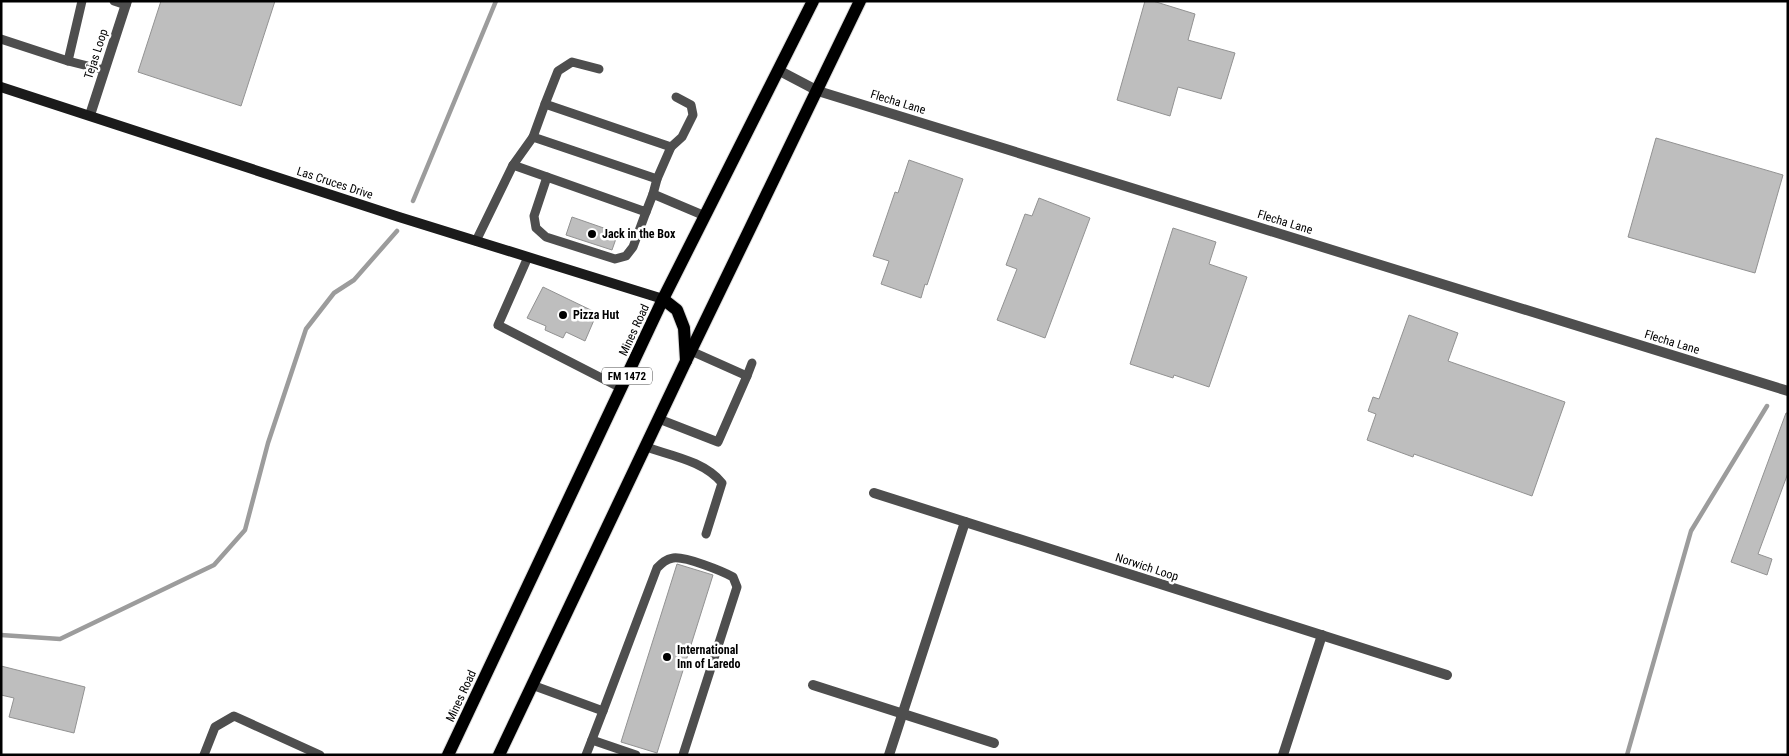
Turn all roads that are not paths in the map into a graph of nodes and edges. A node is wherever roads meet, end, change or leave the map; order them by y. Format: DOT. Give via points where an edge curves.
graph roads {
  1 [pos="82,1"];
  2 [pos="114,1"];
  3 [pos="813,1"];
  4 [pos="860,1"];
  5 [pos="126,3"];
  6 [pos="1,39"];
  7 [pos="68,61"];
  8 [pos="599,69"];
  9 [pos="104,70"];
  10 [pos="778,70"];
  11 [pos="1,87"];
  12 [pos="818,91"];
  13 [pos="676,97"];
  14 [pos="545,104"];
  15 [pos="90,115"];
  16 [pos="534,137"];
  17 [pos="671,148"];
  18 [pos="513,165"];
  19 [pos="547,177"];
  20 [pos="657,179"];
  21 [pos="653,194"];
  22 [pos="646,212"];
  23 [pos="705,216"];
  24 [pos="476,241"];
  25 [pos="528,257"];
  26 [pos="663,299"];
  27 [pos="689,356"];
  28 [pos="752,363"];
  29 [pos="747,376"];
  30 [pos="621,388"];
  31 [pos="1788,391"];
  32 [pos="659,419"];
  33 [pos="646,446"];
  34 [pos="874,493"];
  35 [pos="965,522"];
  36 [pos="706,534"];
  37 [pos="1322,635"];
  38 [pos="1447,675"];
  39 [pos="532,685"];
  40 [pos="813,685"];
  41 [pos="603,711"];
  42 [pos="902,714"];
  43 [pos="592,740"];
  44 [pos="994,743"];
  45 [pos="309,752"];
  46 [pos="204,755"];
  47 [pos="320,755"];
  48 [pos="448,755"];
  49 [pos="499,755"];
  50 [pos="586,755"];
  51 [pos="636,755"];
  52 [pos="683,755"];
  53 [pos="889,755"];
  54 [pos="1283,755"];
  1 -- 7 [label="lane"];
  2 -- 5 [label="lane"];
  3 -- 10 [label="main road, Mines Road / FM 1472"];
  4 -- 12 [label="main road"];
  5 -- 9 [label="street, Tejas Loop"];
  6 -- 7 [label="lane"];
  7 -- 9 [label="lane"];
  8 -- 14 [label="lane" via="572,62 558,71"];
  9 -- 15 [label="street, Tejas Loop"];
  10 -- 12 [label="street, Flecha Lane"];
  10 -- 23 [label="main road, Mines Road / FM 1472"];
  11 -- 15 [label="street, Las Cruces Drive"];
  12 -- 27 [label="main road"];
  12 -- 31 [label="street, Flecha Lane"];
  13 -- 17 [label="lane" via="691,105 693,115 682,137"];
  14 -- 16 [label="lane"];
  14 -- 17 [label="lane"];
  15 -- 24 [label="street, Las Cruces Drive"];
  16 -- 18 [label="lane"];
  16 -- 20 [label="lane"];
  17 -- 20 [label="lane"];
  18 -- 19 [label="lane"];
  18 -- 24 [label="lane"];
  19 -- 22 [label="lane"];
  19 -- 22 [label="lane" via="534,216 536,228 546,237 615,259 626,256 633,246"];
  20 -- 21 [label="lane"];
  21 -- 22 [label="lane"];
  21 -- 23 [label="lane"];
  23 -- 26 [label="main road, Mines Road / FM 1472"];
  24 -- 25 [label="street, Las Cruces Drive"];
  25 -- 26 [label="street, Las Cruces Drive"];
  25 -- 30 [label="lane" via="498,325"];
  26 -- 27 [label="main road" via="677,310"];
  26 -- 30 [label="main road, Mines Road / FM 1472"];
  27 -- 29 [label="lane"];
  27 -- 32 [label="main road"];
  28 -- 29 [label="lane"];
  29 -- 32 [label="lane" via="718,442"];
  30 -- 48 [label="main road, Mines Road / FM 1472"];
  32 -- 33 [label="main road"];
  33 -- 36 [label="lane" via="706,468 722,483"];
  33 -- 39 [label="main road"];
  34 -- 35 [label="street, Norwich Loop"];
  35 -- 37 [label="street, Norwich Loop"];
  35 -- 42 [label="street"];
  37 -- 38 [label="street, Norwich Loop"];
  37 -- 54 [label="street"];
  39 -- 41 [label="lane"];
  39 -- 49 [label="main road"];
  40 -- 42 [label="street"];
  41 -- 43 [label="lane"];
  41 -- 52 [label="lane" via="657,568 664,560 675,557 733,577 737,587"];
  42 -- 44 [label="street"];
  42 -- 53 [label="street"];
  43 -- 50 [label="lane"];
  43 -- 51 [label="lane"];
  45 -- 46 [label="lane" via="234,716 215,727"];
  45 -- 47 [label="lane"];
}
